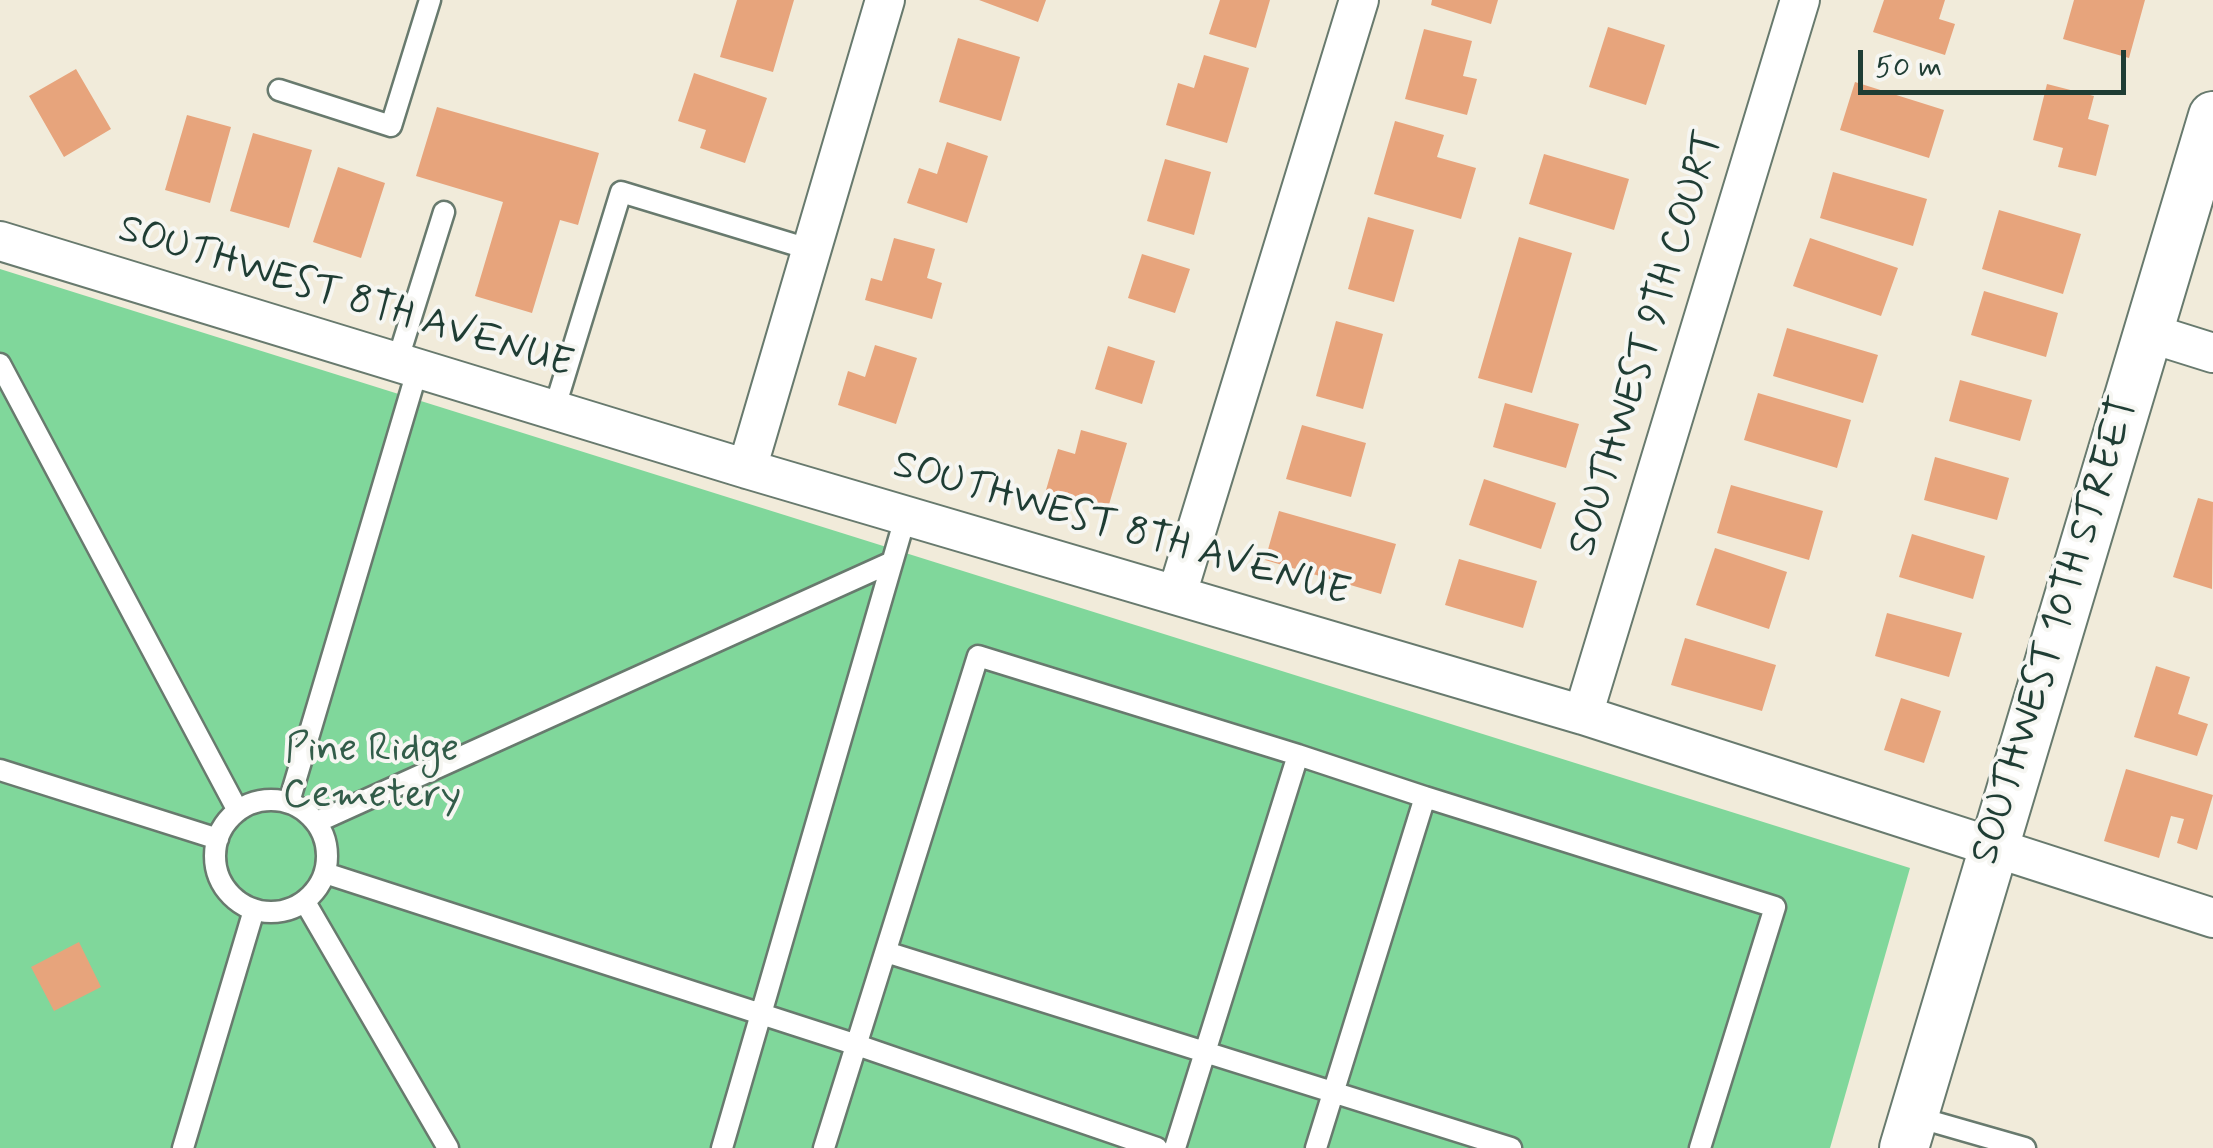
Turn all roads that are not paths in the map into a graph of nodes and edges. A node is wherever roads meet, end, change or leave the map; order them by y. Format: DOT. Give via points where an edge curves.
graph roads {
  1 [pos="430,0"];
  2 [pos="885,0"];
  3 [pos="1360,0"];
  4 [pos="1800,0"];
  5 [pos="278,90"];
  6 [pos="2213,116"];
  7 [pos="444,212"];
  8 [pos="0,241"];
  9 [pos="812,250"];
  10 [pos="2146,332"];
  11 [pos="2213,353"];
  12 [pos="0,364"];
  13 [pos="408,365"];
  14 [pos="554,410"];
  15 [pos="747,468"];
  16 [pos="906,515"];
  17 [pos="892,562"];
  18 [pos="1177,594"];
  19 [pos="1583,715"];
  20 [pos="1298,755"];
  21 [pos="0,770"];
  22 [pos="1425,797"];
  23 [pos="288,802"];
  24 [pos="238,810"];
  25 [pos="317,822"];
  26 [pos="218,839"];
  27 [pos="1991,849"];
  28 [pos="325,873"];
  29 [pos="304,902"];
  30 [pos="254,910"];
  31 [pos="2213,918"];
  32 [pos="886,952"];
  33 [pos="761,1014"];
  34 [pos="856,1045"];
  35 [pos="1206,1052"];
  36 [pos="1333,1092"];
  37 [pos="1909,1132"];
  38 [pos="184,1148"];
  39 [pos="448,1148"];
  40 [pos="722,1148"];
  41 [pos="824,1148"];
  42 [pos="1158,1148"];
  43 [pos="1175,1148"];
  44 [pos="1316,1148"];
  45 [pos="1511,1148"];
  46 [pos="1700,1148"];
  47 [pos="2025,1148"];
  1 -- 5 [label="lane" via="391,126"];
  2 -- 9 [label="street"];
  3 -- 18 [label="street"];
  4 -- 19 [label="street, SOUTHWEST 9TH COURT"];
  6 -- 10 [label="street, SOUTHWEST 10TH STREET"];
  7 -- 13 [label="lane"];
  8 -- 13 [label="street, SOUTHWEST 8TH AVENUE"];
  9 -- 14 [label="lane" via="622,192"];
  9 -- 15 [label="street"];
  10 -- 11 [label="street"];
  10 -- 27 [label="street, SOUTHWEST 10TH STREET"];
  12 -- 24 [label="lane"];
  13 -- 14 [label="street, SOUTHWEST 8TH AVENUE"];
  13 -- 23 [label="lane"];
  14 -- 15 [label="street, SOUTHWEST 8TH AVENUE"];
  15 -- 16 [label="street, SOUTHWEST 8TH AVENUE"];
  16 -- 17 [label="lane"];
  16 -- 18 [label="street, SOUTHWEST 8TH AVENUE"];
  17 -- 25 [label="lane"];
  17 -- 33 [label="lane"];
  18 -- 19 [label="street, SOUTHWEST 8TH AVENUE"];
  19 -- 27 [label="street, SOUTHWEST 8TH AVENUE"];
  20 -- 22 [label="lane"];
  20 -- 32 [label="lane" via="978,656"];
  20 -- 35 [label="lane"];
  21 -- 26 [label="lane"];
  22 -- 36 [label="lane"];
  22 -- 46 [label="lane" via="1775,908"];
  23 -- 24 [label="lane" via="254,802"];
  23 -- 25 [label="lane"];
  24 -- 26 [label="lane"];
  25 -- 28 [label="lane" via="328,856"];
  26 -- 30 [label="lane" via="215,856 226,890"];
  27 -- 31 [label="street, SOUTHWEST 8TH AVENUE"];
  27 -- 37 [label="street, SOUTHWEST 10TH STREET"];
  28 -- 29 [label="lane"];
  28 -- 33 [label="lane"];
  29 -- 30 [label="lane" via="289,910"];
  29 -- 39 [label="lane"];
  30 -- 38 [label="lane"];
  32 -- 34 [label="lane"];
  32 -- 35 [label="lane"];
  33 -- 34 [label="lane"];
  33 -- 40 [label="lane"];
  34 -- 41 [label="lane"];
  34 -- 42 [label="lane"];
  35 -- 36 [label="lane"];
  35 -- 43 [label="lane"];
  36 -- 44 [label="lane"];
  36 -- 45 [label="lane"];
  37 -- 47 [label="lane"];
}
